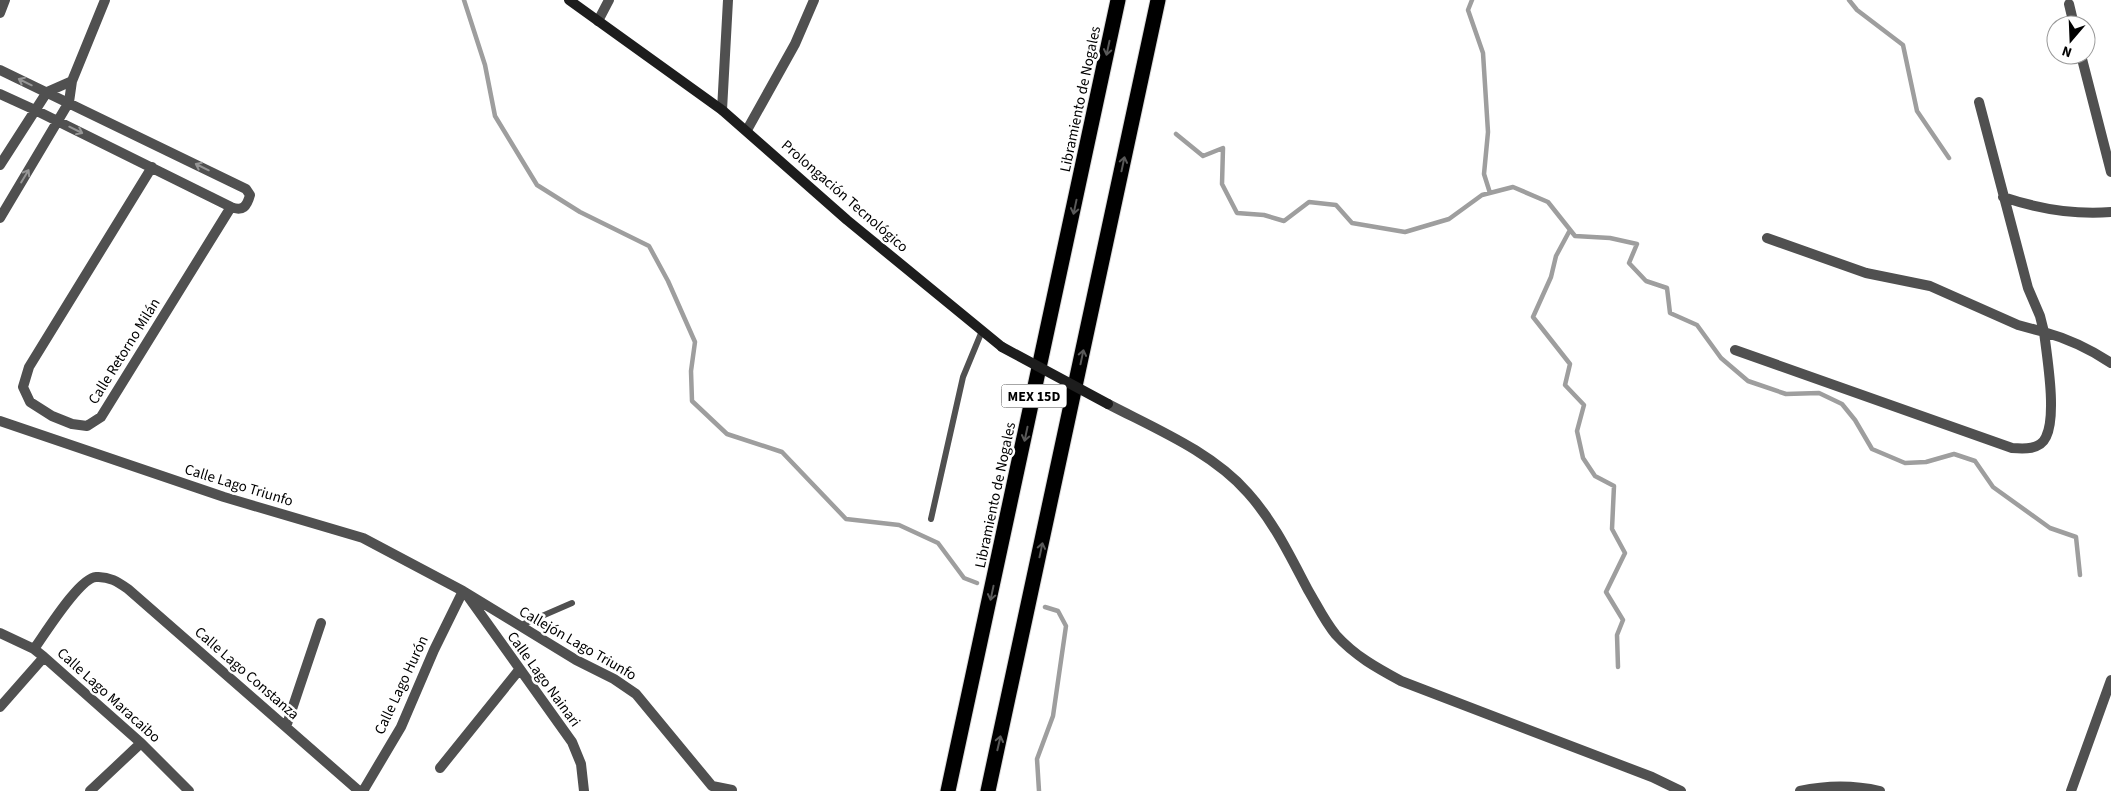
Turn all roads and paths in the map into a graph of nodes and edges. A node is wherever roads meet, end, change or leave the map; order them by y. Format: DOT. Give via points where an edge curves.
graph roads {
  1 [pos="5,0"];
  2 [pos="105,0"];
  3 [pos="568,0"];
  4 [pos="609,0"];
  5 [pos="728,0"];
  6 [pos="814,0"];
  7 [pos="1118,0"];
  8 [pos="1158,0"];
  9 [pos="2068,4"];
  10 [pos="0,13"];
  11 [pos="2071,15"];
  12 [pos="598,21"];
  13 [pos="2084,65"];
  14 [pos="0,70"];
  15 [pos="72,81"];
  16 [pos="46,92"];
  17 [pos="0,94"];
  18 [pos="69,102"];
  19 [pos="1979,102"];
  20 [pos="35,110"];
  21 [pos="722,110"];
  22 [pos="59,122"];
  23 [pos="747,130"];
  24 [pos="0,165"];
  25 [pos="152,167"];
  26 [pos="2111,172"];
  27 [pos="2003,197"];
  28 [pos="231,207"];
  29 [pos="2111,212"];
  30 [pos="0,218"];
  31 [pos="1766,238"];
  32 [pos="982,331"];
  33 [pos="2044,332"];
  34 [pos="1735,350"];
  35 [pos="2111,363"];
  36 [pos="0,421"];
  37 [pos="931,518"];
  38 [pos="463,590"];
  39 [pos="572,603"];
  40 [pos="321,623"];
  41 [pos="519,626"];
  42 [pos="0,633"];
  43 [pos="34,649"];
  44 [pos="44,657"];
  45 [pos="518,670"];
  46 [pos="2111,680"];
  47 [pos="0,707"];
  48 [pos="286,726"];
  49 [pos="141,743"];
  50 [pos="440,768"];
  51 [pos="732,790"];
  52 [pos="90,791"];
  53 [pos="189,791"];
  54 [pos="358,791"];
  55 [pos="363,791"];
  56 [pos="584,791"];
  57 [pos="948,791"];
  58 [pos="988,791"];
  59 [pos="1681,791"];
  60 [pos="1800,791"];
  61 [pos="1880,791"];
  62 [pos="2071,791"];
  1 -- 10 [label="street"];
  2 -- 15 [label="street"];
  3 -- 12 [label="street, Prolongación Tecnológico"];
  4 -- 12 [label="street"];
  5 -- 21 [label="street"];
  6 -- 23 [label="street" via="795,44"];
  7 -- 57 [label="highway, Libramiento de Nogales / MEX 15D, one-way"];
  58 -- 8 [label="highway, MEX 15D, one-way"];
  9 -- 11 [label="street"];
  12 -- 21 [label="street, Prolongación Tecnológico"];
  13 -- 26 [label="street"];
  16 -- 14 [label="street, one-way"];
  15 -- 16 [label="street"];
  15 -- 18 [label="street"];
  16 -- 18 [label="street"];
  16 -- 20 [label="street"];
  17 -- 20 [label="street"];
  18 -- 22 [label="street"];
  28 -- 18 [label="street, one-way" via="243,208 249,199 249,191"];
  19 -- 27 [label="street"];
  20 -- 22 [label="street"];
  20 -- 24 [label="street"];
  21 -- 23 [label="street, Prolongación Tecnológico"];
  22 -- 25 [label="street, one-way"];
  30 -- 22 [label="street, one-way"];
  23 -- 32 [label="street, Prolongación Tecnológico" via="848,220"];
  25 -- 28 [label="street"];
  25 -- 28 [label="street, Calle Retorno Milán" via="29,367 22,387 30,402 52,416 87,426 101,417"];
  27 -- 29 [label="street" via="2051,210 2092,214"];
  27 -- 33 [label="street" via="2028,288"];
  31 -- 33 [label="street" via="1866,273 1930,286 2018,325"];
  32 -- 37 [label="lane" via="963,377"];
  32 -- 59 [label="street, Prolongación Tecnológico, bridge" via="1002,347 1194,450 1229,473 1269,519 1336,635 1363,661 1401,682 1652,777"];
  33 -- 34 [label="street" via="2050,424 2046,438 2025,449 2012,448"];
  33 -- 35 [label="street" via="2082,346"];
  36 -- 38 [label="street, Calle Lago Triunfo" via="224,497 363,538"];
  38 -- 41 [label="street, Callejón Lago Triunfo"];
  38 -- 45 [label="street, Calle Lago Nainari"];
  38 -- 55 [label="street, Calle Lago Hurón" via="401,727"];
  39 -- 41 [label="lane"];
  40 -- 48 [label="street"];
  41 -- 51 [label="street, Callejón Lago Triunfo" via="636,694 712,786"];
  42 -- 43 [label="street, Calle Lago Maracaibo"];
  43 -- 44 [label="street, Calle Lago Maracaibo"];
  43 -- 48 [label="street, Calle Lago Constanza" via="82,583 95,577 114,580"];
  44 -- 47 [label="street"];
  44 -- 49 [label="street, Calle Lago Maracaibo"];
  45 -- 50 [label="street"];
  45 -- 56 [label="street, Calle Lago Nainari" via="572,742 581,764"];
  46 -- 62 [label="street"];
  48 -- 54 [label="street, Calle Lago Constanza"];
  49 -- 52 [label="street"];
  49 -- 53 [label="street, Calle Lago Maracaibo"];
  60 -- 61 [label="street" via="1858,786"];
}
